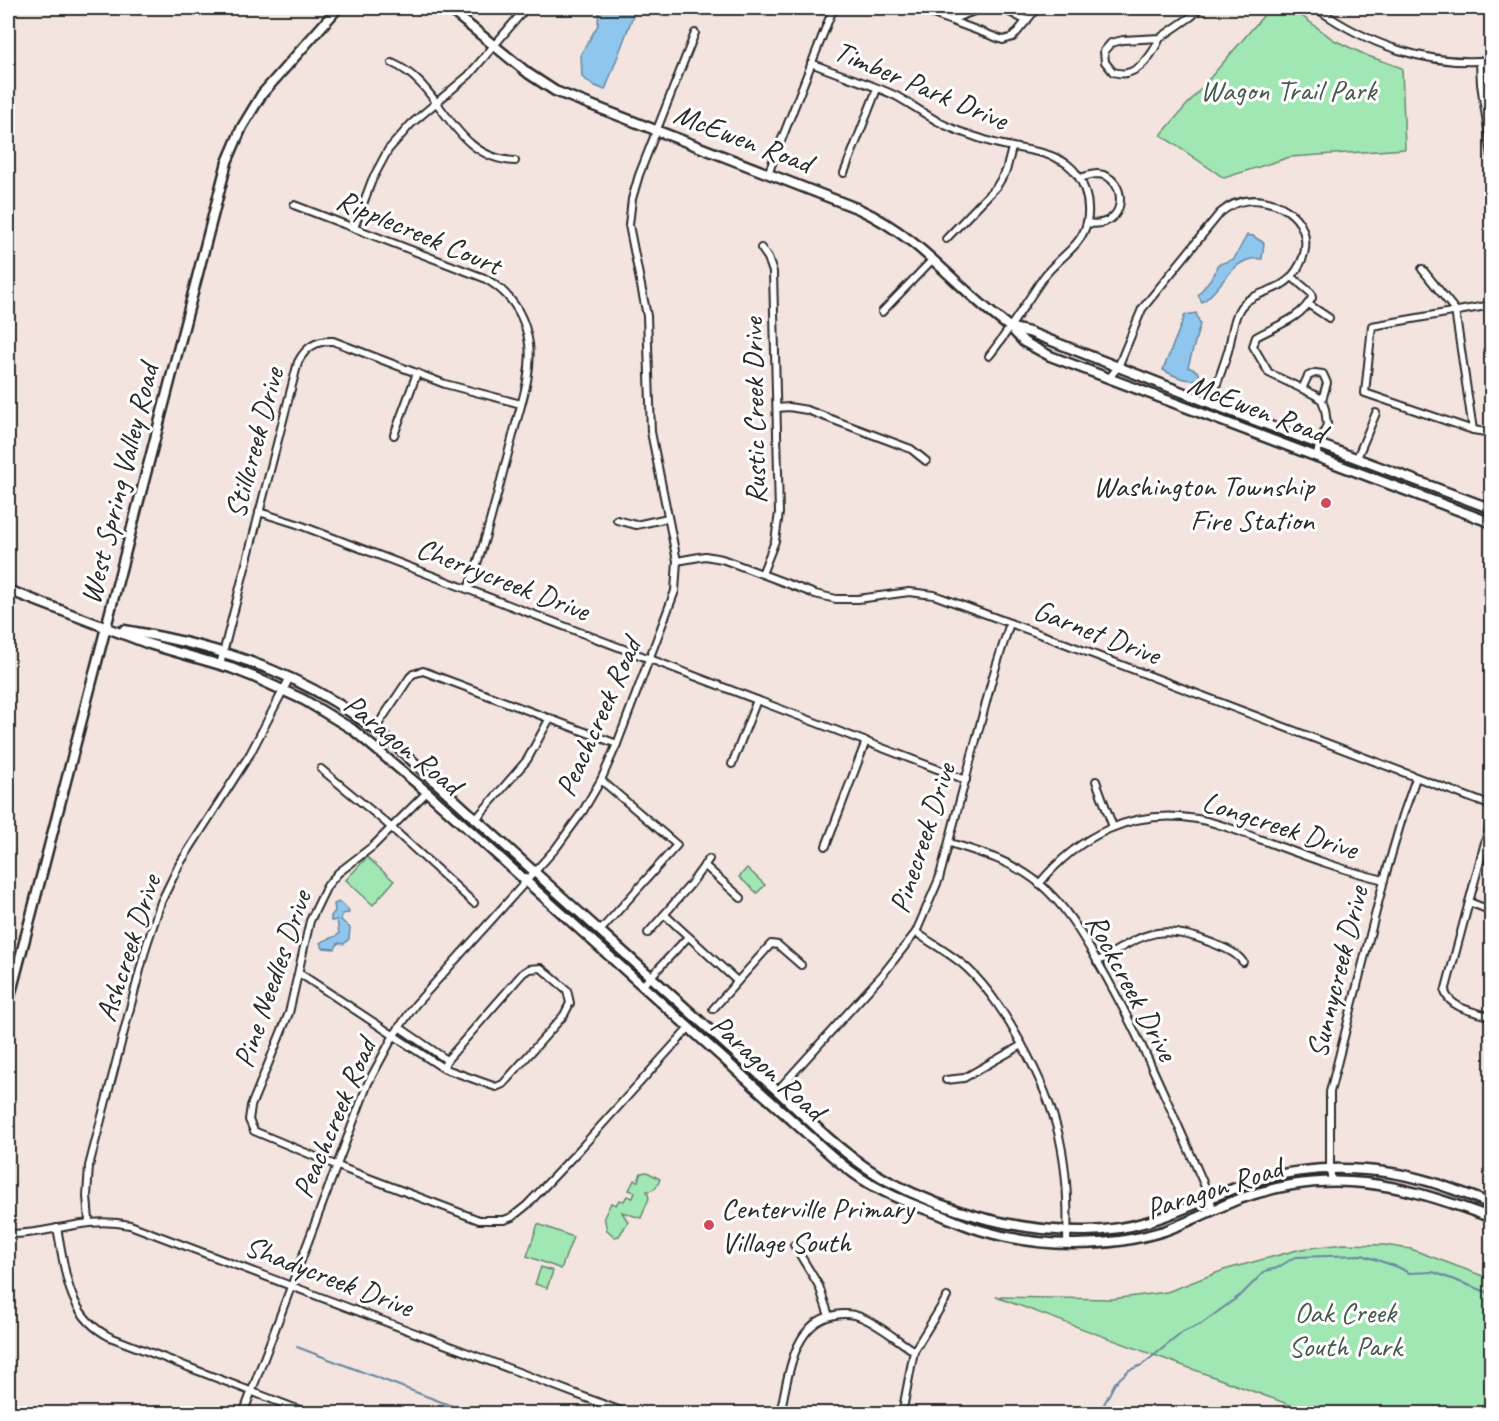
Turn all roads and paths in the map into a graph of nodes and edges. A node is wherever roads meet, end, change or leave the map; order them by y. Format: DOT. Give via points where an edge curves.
graph roads {
  1 [pos="338,8"];
  2 [pos="448,8"];
  3 [pos="526,8"];
  4 [pos="835,8"];
  5 [pos="917,8"];
  6 [pos="992,8"];
  7 [pos="1002,8"];
  8 [pos="1037,8"];
  9 [pos="1200,8"];
  10 [pos="1316,8"];
  11 [pos="950,20"];
  12 [pos="1026,21"];
  13 [pos="695,33"];
  14 [pos="1160,38"];
  15 [pos="493,45"];
  16 [pos="1491,60"];
  17 [pos="1480,62"];
  18 [pos="392,63"];
  19 [pos="812,63"];
  20 [pos="877,88"];
  21 [pos="436,104"];
  22 [pos="656,130"];
  23 [pos="1012,148"];
  24 [pos="1491,156"];
  25 [pos="515,161"];
  26 [pos="844,173"];
  27 [pos="768,174"];
  28 [pos="1080,178"];
  29 [pos="294,206"];
  30 [pos="1087,223"];
  31 [pos="354,228"];
  32 [pos="946,239"];
  33 [pos="761,248"];
  34 [pos="933,259"];
  35 [pos="1422,269"];
  36 [pos="1292,277"];
  37 [pos="1308,304"];
  38 [pos="1491,305"];
  39 [pos="1455,310"];
  40 [pos="882,312"];
  41 [pos="1329,318"];
  42 [pos="1011,328"];
  43 [pos="989,356"];
  44 [pos="1118,367"];
  45 [pos="417,373"];
  46 [pos="1110,377"];
  47 [pos="1302,389"];
  48 [pos="1322,400"];
  49 [pos="1210,403"];
  50 [pos="520,404"];
  51 [pos="777,408"];
  52 [pos="1376,413"];
  53 [pos="1473,430"];
  54 [pos="1491,433"];
  55 [pos="394,435"];
  56 [pos="1320,445"];
  57 [pos="1316,456"];
  58 [pos="1357,458"];
  59 [pos="926,461"];
  60 [pos="1491,509"];
  61 [pos="260,512"];
  62 [pos="668,518"];
  63 [pos="617,520"];
  64 [pos="1491,523"];
  65 [pos="677,561"];
  66 [pos="762,574"];
  67 [pos="468,589"];
  68 [pos="8,590"];
  69 [pos="1010,623"];
  70 [pos="107,627"];
  71 [pos="223,654"];
  72 [pos="650,660"];
  73 [pos="220,665"];
  74 [pos="289,679"];
  75 [pos="283,689"];
  76 [pos="757,700"];
  77 [pos="550,718"];
  78 [pos="375,729"];
  79 [pos="866,741"];
  80 [pos="617,744"];
  81 [pos="732,764"];
  82 [pos="321,770"];
  83 [pos="1416,778"];
  84 [pos="601,780"];
  85 [pos="966,780"];
  86 [pos="1096,781"];
  87 [pos="427,792"];
  88 [pos="1491,806"];
  89 [pos="1491,816"];
  90 [pos="476,819"];
  91 [pos="1113,827"];
  92 [pos="392,828"];
  93 [pos="950,843"];
  94 [pos="825,846"];
  95 [pos="709,859"];
  96 [pos="704,865"];
  97 [pos="534,871"];
  98 [pos="1384,880"];
  99 [pos="525,881"];
  100 [pos="1039,884"];
  101 [pos="741,898"];
  102 [pos="1468,902"];
  103 [pos="474,903"];
  104 [pos="1491,911"];
  105 [pos="665,915"];
  106 [pos="600,932"];
  107 [pos="916,932"];
  108 [pos="648,933"];
  109 [pos="688,937"];
  110 [pos="1097,962"];
  111 [pos="1243,962"];
  112 [pos="801,965"];
  113 [pos="299,973"];
  114 [pos="651,977"];
  115 [pos="737,981"];
  116 [pos="642,986"];
  117 [pos="9,991"];
  118 [pos="8,1004"];
  119 [pos="713,1009"];
  120 [pos="1491,1017"];
  121 [pos="399,1027"];
  122 [pos="688,1028"];
  123 [pos="394,1035"];
  124 [pos="1022,1045"];
  125 [pos="447,1060"];
  126 [pos="443,1068"];
  127 [pos="946,1080"];
  128 [pos="777,1091"];
  129 [pos="337,1166"];
  130 [pos="1330,1169"];
  131 [pos="1332,1182"];
  132 [pos="1210,1198"];
  133 [pos="1491,1204"];
  134 [pos="1213,1210"];
  135 [pos="1491,1218"];
  136 [pos="89,1221"];
  137 [pos="57,1228"];
  138 [pos="1068,1231"];
  139 [pos="8,1234"];
  140 [pos="1068,1243"];
  141 [pos="794,1245"];
  142 [pos="291,1285"];
  143 [pos="947,1297"];
  144 [pos="829,1316"];
  145 [pos="914,1351"];
  146 [pos="251,1391"];
  147 [pos="243,1413"];
  148 [pos="310,1413"];
  149 [pos="628,1413"];
  150 [pos="780,1413"];
  151 [pos="902,1413"];
  1 -- 70 [label="street, West Spring Valley Road" via="262,94 227,162"];
  2 -- 15 [label="street, McEwen Road"];
  3 -- 15 [label="street"];
  4 -- 19 [label="street"];
  5 -- 11 [label="street"];
  6 -- 11 [label="street"];
  7 -- 12 [label="street"];
  8 -- 12 [label="street"];
  9 -- 14 [label="street"];
  10 -- 17 [label="street" via="1360,36 1396,50 1430,58"];
  11 -- 12 [label="street" via="1003,40 1013,37"];
  13 -- 22 [label="street, Peachcreek Road"];
  14 -- 14 [label="street" via="1111,43 1104,51 1105,62 1113,72 1127,74 1142,64"];
  15 -- 21 [label="street" via="469,75"];
  15 -- 22 [label="street, McEwen Road" via="555,90"];
  16 -- 17 [label="street"];
  17 -- 24 [label="street"];
  18 -- 21 [label="street" via="411,74"];
  19 -- 20 [label="street, Timber Park Drive"];
  19 -- 27 [label="street"];
  20 -- 23 [label="street, Timber Park Drive" via="942,124"];
  20 -- 26 [label="street"];
  21 -- 25 [label="street" via="477,149 498,159"];
  21 -- 31 [label="street" via="388,150"];
  22 -- 27 [label="street, McEwen Road"];
  22 -- 62 [label="street, Peachcreek Road" via="632,199 629,225 647,316 651,432"];
  23 -- 28 [label="street, Timber Park Drive" via="1050,155 1067,164"];
  23 -- 32 [label="street" via="998,186"];
  27 -- 34 [label="street, McEwen Road" via="874,216 904,234"];
  28 -- 30 [label="street" via="1088,202"];
  28 -- 30 [label="street" via="1100,174 1109,178 1118,189 1121,202 1107,222"];
  29 -- 31 [label="street, Ripplecreek Court"];
  30 -- 42 [label="street" via="1076,245 1043,278"];
  31 -- 50 [label="street, Ripplecreek Court" via="484,278 510,297 522,318 529,343 528,374"];
  33 -- 51 [label="street, Rustic Creek Drive" via="773,272"];
  34 -- 40 [label="street"];
  34 -- 42 [label="street, McEwen Road"];
  35 -- 39 [label="street"];
  36 -- 37 [label="street" via="1311,293"];
  36 -- 44 [label="street" via="1305,245 1304,232 1293,214 1281,206 1257,200 1228,207 1142,309"];
  36 -- 49 [label="street" via="1246,302 1239,310"];
  37 -- 41 [label="street"];
  37 -- 47 [label="street" via="1292,320 1258,335 1253,343 1269,372"];
  38 -- 39 [label="street"];
  39 -- 53 [label="street"];
  39 -- 53 [label="street" via="1372,326 1365,393"];
  42 -- 43 [label="street"];
  42 -- 44 [label="street, McEwen Road"];
  42 -- 46 [label="street, McEwen Road" via="1024,342 1050,356"];
  44 -- 46 [label="street"];
  44 -- 49 [label="street, McEwen Road"];
  45 -- 50 [label="street, Stillcreek Drive"];
  45 -- 55 [label="street"];
  45 -- 61 [label="street, Stillcreek Drive" via="333,341 310,347 298,363"];
  46 -- 57 [label="street, McEwen Road"];
  47 -- 48 [label="street"];
  47 -- 48 [label="street" via="1308,376 1323,374 1327,387"];
  48 -- 56 [label="street" via="1327,424"];
  49 -- 56 [label="street, McEwen Road"];
  50 -- 67 [label="street, Ripplecreek Court"];
  51 -- 59 [label="street" via="807,410 911,449"];
  51 -- 66 [label="street, Rustic Creek Drive" via="779,519"];
  52 -- 58 [label="street"];
  53 -- 54 [label="street"];
  56 -- 57 [label="street"];
  56 -- 58 [label="street, McEwen Road"];
  57 -- 64 [label="street, McEwen Road"];
  58 -- 60 [label="street, McEwen Road"];
  61 -- 67 [label="street, Cherrycreek Drive"];
  61 -- 71 [label="street, Stillcreek Drive"];
  62 -- 63 [label="street" via="636,525"];
  62 -- 65 [label="street, Peachcreek Road"];
  65 -- 66 [label="street, Garnet Drive" via="714,557"];
  65 -- 72 [label="street, Peachcreek Road" via="675,591"];
  66 -- 69 [label="street, Garnet Drive" via="836,599 909,592 934,596"];
  67 -- 72 [label="street, Cherrycreek Drive"];
  68 -- 70 [label="street, Paragon Road"];
  69 -- 83 [label="street, Garnet Drive"];
  69 -- 85 [label="street, Pinecreek Drive"];
  70 -- 71 [label="street, Paragon Road"];
  70 -- 73 [label="street, Paragon Road" via="148,644"];
  70 -- 117 [label="street, West Spring Valley Road"];
  71 -- 73 [label="street, Stillcreek Drive"];
  71 -- 74 [label="street, Paragon Road"];
  72 -- 76 [label="street, Cherrycreek Drive"];
  72 -- 80 [label="street, Peachcreek Road"];
  73 -- 75 [label="street, Paragon Road"];
  74 -- 75 [label="street, Ashcreek Drive"];
  74 -- 78 [label="street, Paragon Road" via="335,702"];
  75 -- 87 [label="street, Paragon Road" via="352,729"];
  75 -- 136 [label="street, Ashcreek Drive" via="250,754 179,865 161,902 89,1166"];
  76 -- 79 [label="street, Cherrycreek Drive"];
  76 -- 81 [label="street"];
  77 -- 78 [label="street" via="423,671 410,677"];
  77 -- 80 [label="street"];
  77 -- 90 [label="street" via="527,760"];
  78 -- 90 [label="street, Paragon Road"];
  79 -- 85 [label="street, Cherrycreek Drive"];
  79 -- 94 [label="street"];
  80 -- 84 [label="street, Peachcreek Road"];
  82 -- 92 [label="street"];
  83 -- 88 [label="street, Garnet Drive"];
  83 -- 98 [label="street, Sunnycreek Drive"];
  84 -- 97 [label="street, Peachcreek Road" via="566,835"];
  84 -- 106 [label="street" via="677,845"];
  85 -- 93 [label="street, Pinecreek Drive"];
  86 -- 91 [label="street"];
  87 -- 92 [label="street, Pine Needles Drive"];
  87 -- 99 [label="street, Paragon Road"];
  89 -- 102 [label="street"];
  90 -- 97 [label="street, Paragon Road"];
  91 -- 98 [label="street, Longcreek Drive" via="1154,818 1196,819"];
  91 -- 100 [label="street, Longcreek Drive" via="1074,849"];
  92 -- 103 [label="street"];
  92 -- 113 [label="street, Pine Needles Drive" via="327,886 310,921"];
  93 -- 100 [label="street, Rockcreek Drive" via="1005,862"];
  93 -- 107 [label="street, Pinecreek Drive" via="933,896"];
  95 -- 96 [label="street"];
  96 -- 101 [label="street"];
  96 -- 105 [label="street"];
  97 -- 99 [label="street, Peachcreek Road"];
  97 -- 106 [label="street, Paragon Road"];
  98 -- 130 [label="street, Sunnycreek Drive" via="1330,1092"];
  99 -- 116 [label="street, Paragon Road"];
  99 -- 121 [label="street, Peachcreek Road"];
  100 -- 110 [label="street, Rockcreek Drive" via="1064,909"];
  102 -- 104 [label="street"];
  102 -- 120 [label="street" via="1445,992 1453,1004"];
  105 -- 108 [label="street"];
  105 -- 109 [label="street"];
  106 -- 114 [label="street, Paragon Road"];
  107 -- 124 [label="street" via="955,958 979,981"];
  107 -- 128 [label="street, Pinecreek Drive"];
  109 -- 114 [label="street"];
  109 -- 115 [label="street"];
  110 -- 111 [label="street" via="1139,938 1166,931 1206,940 1235,953"];
  110 -- 132 [label="street, Rockcreek Drive" via="1124,1008"];
  112 -- 115 [label="street" via="778,945 771,944"];
  113 -- 123 [label="street"];
  113 -- 129 [label="street, Pine Needles Drive" via="289,1013 251,1106 249,1120 258,1134"];
  114 -- 116 [label="street"];
  114 -- 128 [label="street, Paragon Road"];
  115 -- 119 [label="street"];
  116 -- 122 [label="street, Paragon Road"];
  117 -- 118 [label="street, West Spring Valley Road"];
  121 -- 123 [label="street, Peachcreek Road"];
  121 -- 125 [label="street"];
  122 -- 129 [label="street" via="580,1149 510,1218 479,1220"];
  122 -- 140 [label="street, Paragon Road" via="852,1173 873,1185 980,1230 1024,1240"];
  123 -- 126 [label="street"];
  123 -- 129 [label="street, Peachcreek Road" via="368,1083"];
  124 -- 127 [label="street" via="964,1078"];
  124 -- 138 [label="street" via="1050,1103 1062,1147"];
  125 -- 126 [label="street"];
  125 -- 126 [label="street" via="529,969 541,968 567,990 570,1003 559,1022 500,1086 492,1087"];
  128 -- 138 [label="street, Paragon Road" via="847,1154 909,1191 996,1222"];
  129 -- 142 [label="street, Peachcreek Road"];
  130 -- 131 [label="street, Sunnycreek Drive"];
  130 -- 132 [label="street, Paragon Road" via="1270,1177"];
  130 -- 133 [label="street, Paragon Road" via="1408,1176"];
  131 -- 134 [label="street, Paragon Road" via="1292,1185"];
  131 -- 135 [label="street, Paragon Road" via="1396,1187 1435,1196"];
  132 -- 134 [label="street, Rockcreek Drive"];
  132 -- 138 [label="street, Paragon Road" via="1141,1225"];
  134 -- 140 [label="street, Paragon Road" via="1164,1231 1135,1238"];
  136 -- 137 [label="street, Shadycreek Drive"];
  136 -- 142 [label="street, Shadycreek Drive" via="130,1225"];
  137 -- 139 [label="street, Shadycreek Drive"];
  137 -- 146 [label="street" via="73,1301 93,1328"];
  138 -- 140 [label="street"];
  141 -- 144 [label="street" via="819,1286"];
  142 -- 146 [label="street, Peachcreek Road"];
  142 -- 149 [label="street, Shadycreek Drive"];
  143 -- 145 [label="street"];
  144 -- 145 [label="street" via="848,1314 863,1318"];
  144 -- 150 [label="street" via="811,1326 801,1338"];
  145 -- 151 [label="street"];
  146 -- 147 [label="street, Peachcreek Road"];
  146 -- 148 [label="street"];
}
